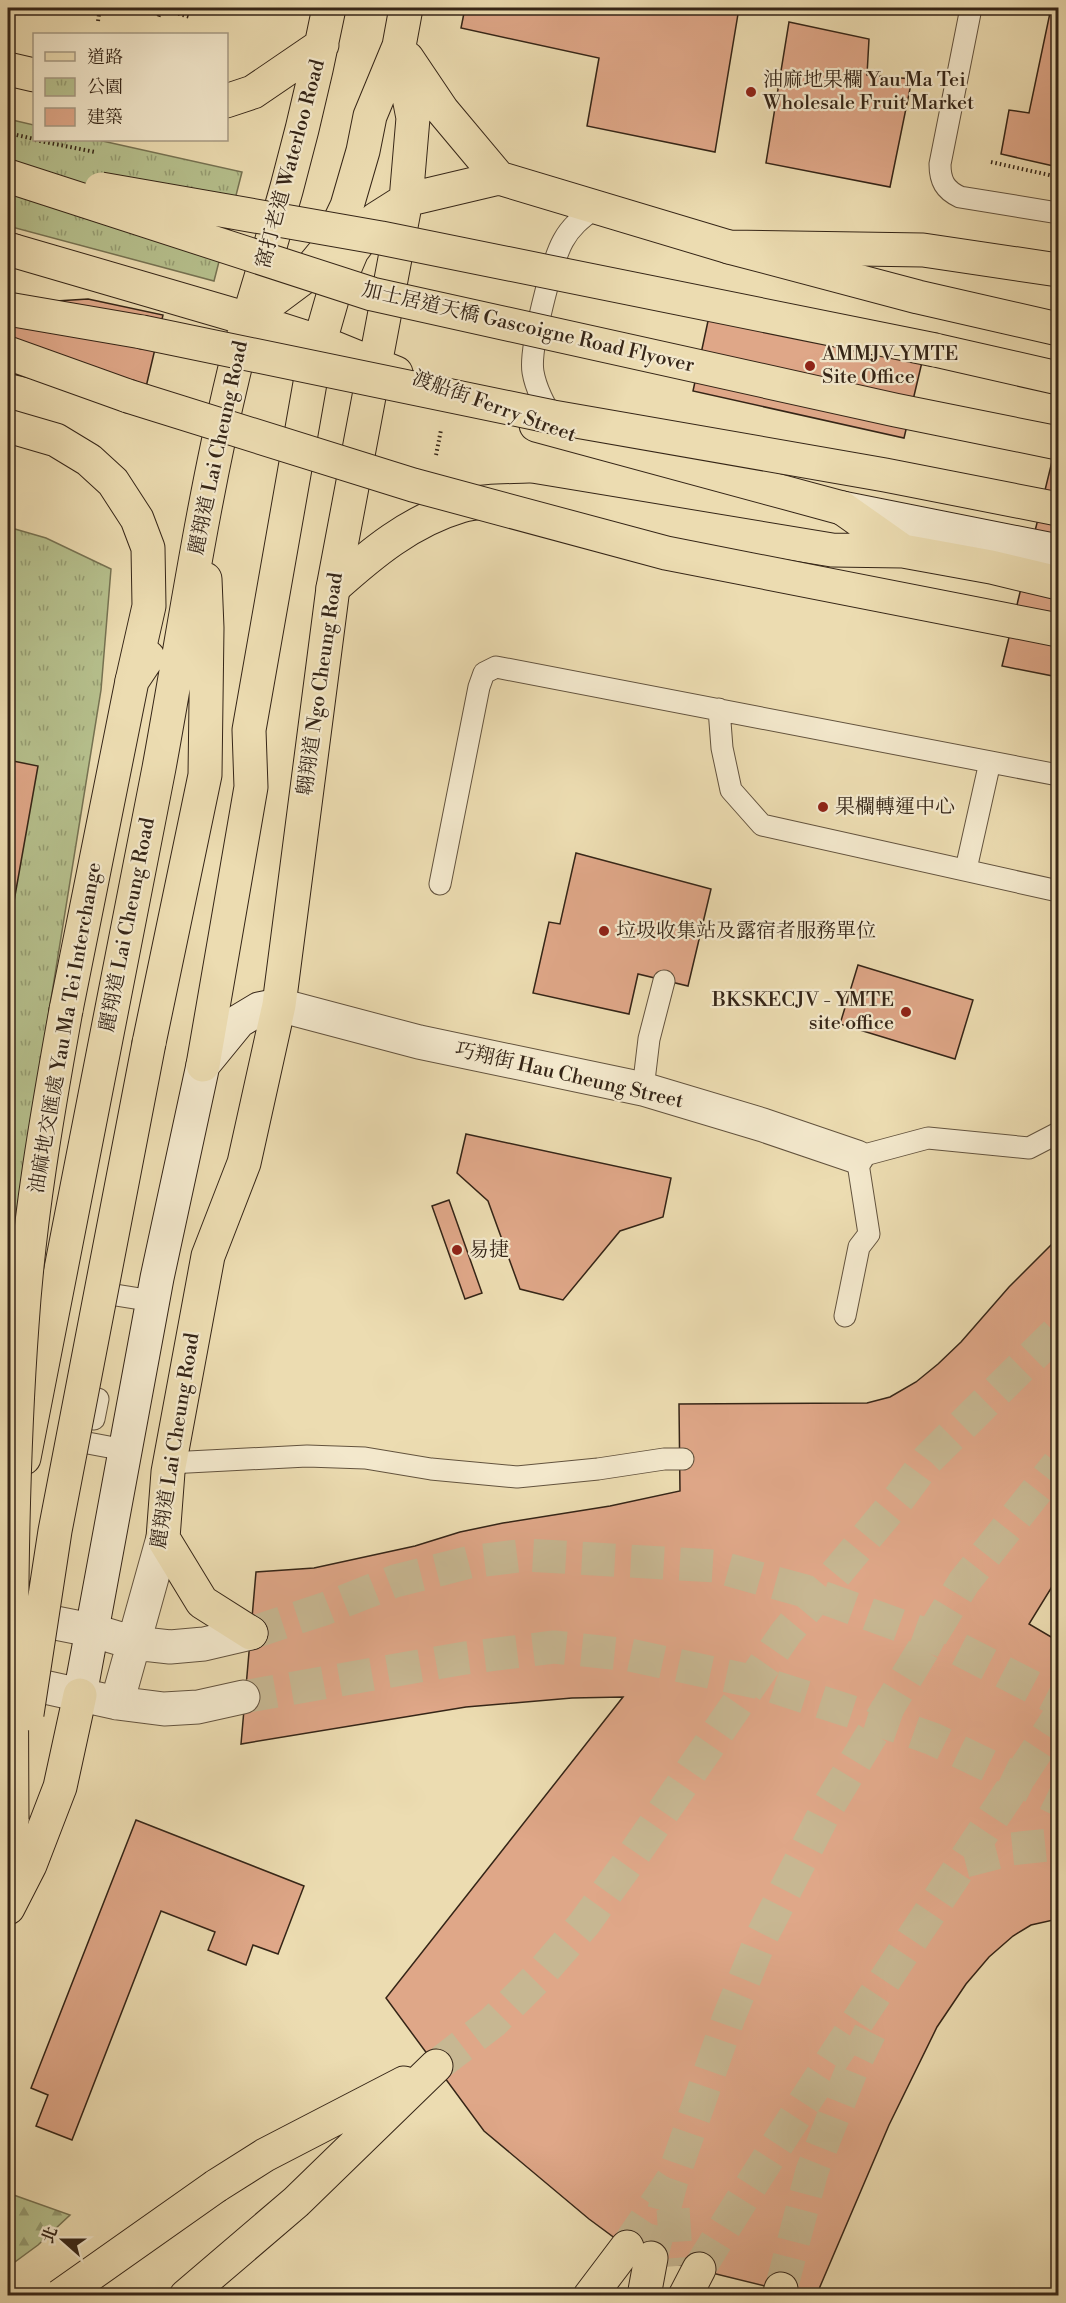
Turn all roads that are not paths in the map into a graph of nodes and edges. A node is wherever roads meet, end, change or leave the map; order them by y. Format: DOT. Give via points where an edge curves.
graph roads {
  1 [pos="329,8"];
  2 [pos="406,8"];
  3 [pos="971,8"];
  4 [pos="322,45"];
  5 [pos="399,46"];
  6 [pos="8,69"];
  7 [pos="33,75"];
  8 [pos="228,100"];
  9 [pos="8,174"];
  10 [pos="499,178"];
  11 [pos="406,200"];
  12 [pos="595,208"];
  13 [pos="1059,213"];
  14 [pos="729,247"];
  15 [pos="10,251"];
  16 [pos="1059,270"];
  17 [pos="8,309"];
  18 [pos="248,319"];
  19 [pos="1059,329"];
  20 [pos="320,342"];
  21 [pos="8,353"];
  22 [pos="374,365"];
  23 [pos="1059,378"];
  24 [pos="8,426"];
  25 [pos="562,434"];
  26 [pos="1059,443"];
  27 [pos="842,508"];
  28 [pos="1059,509"];
  29 [pos="202,523"];
  30 [pos="903,550"];
  31 [pos="1059,551"];
  32 [pos="1059,583"];
  33 [pos="333,588"];
  34 [pos="187,599"];
  35 [pos="1059,630"];
  36 [pos="132,681"];
  37 [pos="719,709"];
  38 [pos="249,730"];
  39 [pos="990,762"];
  40 [pos="1059,774"];
  41 [pos="205,775"];
  42 [pos="966,869"];
  43 [pos="440,884"];
  44 [pos="1059,891"];
  45 [pos="664,981"];
  46 [pos="279,1005"];
  47 [pos="203,1065"];
  48 [pos="643,1089"];
  49 [pos="1059,1133"];
  50 [pos="856,1157"];
  51 [pos="103,1293"];
  52 [pos="153,1301"];
  53 [pos="845,1316"];
  54 [pos="34,1409"];
  55 [pos="77,1441"];
  56 [pos="8,1443"];
  57 [pos="124,1450"];
  58 [pos="683,1459"];
  59 [pos="170,1462"];
  60 [pos="8,1531"];
  61 [pos="163,1538"];
  62 [pos="8,1614"];
  63 [pos="91,1630"];
  64 [pos="251,1633"];
  65 [pos="134,1642"];
  66 [pos="8,1679"];
  67 [pos="80,1695"];
  68 [pos="243,1697"];
  69 [pos="117,1703"];
  70 [pos="12,1819"];
  71 [pos="8,1882"];
  72 [pos="8,1908"];
  73 [pos="670,2272"];
  74 [pos="60,2295"];
  75 [pos="186,2295"];
  76 [pos="590,2295"];
  77 [pos="644,2295"];
  1 -- 4 [label="main road, 窩打老道 Waterloo Road"];
  2 -- 5 [label="main road"];
  3 -- 13 [label="lane" via="940,174 947,189 960,197"];
  4 -- 8 [label="main road" via="253,92"];
  4 -- 18 [label="main road, 窩打老道 Waterloo Road" via="297,150"];
  5 -- 10 [label="main road" via="442,110"];
  5 -- 11 [label="main road" via="413,118"];
  5 -- 18 [label="main road" via="370,116 347,206 326,250 303,278"];
  6 -- 7 [label="main road"];
  9 -- 23 [label="main road, bridge" via="381,238"];
  9 -- 26 [label="main road, 加士居道天橋 Gascoigne Road Flyover, bridge" via="372,294"];
  10 -- 11 [label="main road"];
  10 -- 12 [label="main road"];
  11 -- 20 [label="main road" via="376,219 352,251"];
  11 -- 22 [label="main road"];
  12 -- 14 [label="main road"];
  12 -- 25 [label="lane" via="576,223 554,261 535,342 533,370 542,399"];
  14 -- 16 [label="main road" via="923,250"];
  14 -- 19 [label="main road" via="1009,320"];
  15 -- 18 [label="main road, 渡船街 Ferry Street"];
  17 -- 28 [label="main road, bridge" via="142,332 553,417"];
  18 -- 20 [label="main road, 渡船街 Ferry Street"];
  18 -- 29 [label="main road, 麗翔道 Lai Cheung Road"];
  20 -- 22 [label="main road, 渡船街 Ferry Street"];
  20 -- 38 [label="main road"];
  21 -- 35 [label="main road, bridge" via="128,396 413,485 654,550"];
  22 -- 25 [label="main road, 渡船街 Ferry Street"];
  22 -- 33 [label="main road, 翺翔道 Ngo Cheung Road"];
  24 -- 36 [label="main road, 油麻地交匯處 Yau Ma Tei Interchange" via="56,440 89,460 113,482 137,519 148,548 149,606"];
  25 -- 27 [label="main road, 渡船街 Ferry Street"];
  27 -- 30 [label="main road"];
  27 -- 31 [label="street, 渡船街 Ferry Street"];
  29 -- 34 [label="main road, 麗翔道 Lai Cheung Road"];
  29 -- 41 [label="main road" via="207,627"];
  30 -- 32 [label="main road"];
  30 -- 33 [label="main road" via="832,550 551,503 494,501 462,506 422,521 365,560"];
  33 -- 46 [label="main road, 翺翔道 Ngo Cheung Road"];
  34 -- 36 [label="main road"];
  34 -- 54 [label="main road, 麗翔道 Lai Cheung Road" via="163,746"];
  36 -- 70 [label="main road, 油麻地交匯處 Yau Ma Tei Interchange, bridge" via="66,1010 32,1219 15,1449"];
  37 -- 39 [label="lane"];
  37 -- 42 [label="lane" via="731,790 762,825"];
  37 -- 43 [label="lane" via="496,667 484,673"];
  38 -- 41 [label="main road"];
  38 -- 47 [label="main road" via="251,787"];
  39 -- 40 [label="lane"];
  39 -- 42 [label="lane"];
  41 -- 70 [label="main road, bridge" via="55,1531"];
  42 -- 44 [label="lane"];
  45 -- 48 [label="lane" via="649,1039"];
  46 -- 47 [label="street" via="258,1009 238,1021"];
  46 -- 48 [label="street, 巧翔街 Hau Cheung Street" via="409,1040"];
  46 -- 59 [label="main road, 麗翔道 Lai Cheung Road" via="244,1163 208,1256"];
  47 -- 52 [label="street"];
  48 -- 50 [label="street, 巧翔街 Hau Cheung Street"];
  49 -- 50 [label="lane" via="1029,1148 928,1138"];
  50 -- 53 [label="lane" via="869,1234 859,1247"];
  51 -- 52 [label="lane"];
  52 -- 57 [label="street"];
  54 -- 56 [label="main road"];
  54 -- 60 [label="main road, 麗翔道 Lai Cheung Road"];
  55 -- 57 [label="lane"];
  57 -- 63 [label="street"];
  58 -- 59 [label="lane" via="517,1477 365,1458 307,1455"];
  59 -- 61 [label="main road, 麗翔道 Lai Cheung Road"];
  61 -- 64 [label="main road" via="202,1602"];
  61 -- 65 [label="street, 麗翔道 Lai Cheung Road"];
  62 -- 63 [label="street"];
  63 -- 65 [label="street"];
  63 -- 67 [label="street"];
  64 -- 65 [label="street" via="170,1647"];
  65 -- 69 [label="street, 麗翔道 Lai Cheung Road"];
  66 -- 67 [label="street"];
  67 -- 69 [label="street"];
  67 -- 72 [label="main road" via="60,1787 30,1865"];
  68 -- 69 [label="street" via="164,1710"];
  70 -- 71 [label="main road, 油麻地交匯處 Yau Ma Tei Interchange"];
  73 -- 76 [label="main road"];
  73 -- 77 [label="main road"];
  74 -- 75 [label="main road, bridge" via="265,2155 436,2066 297,2202"];
}
